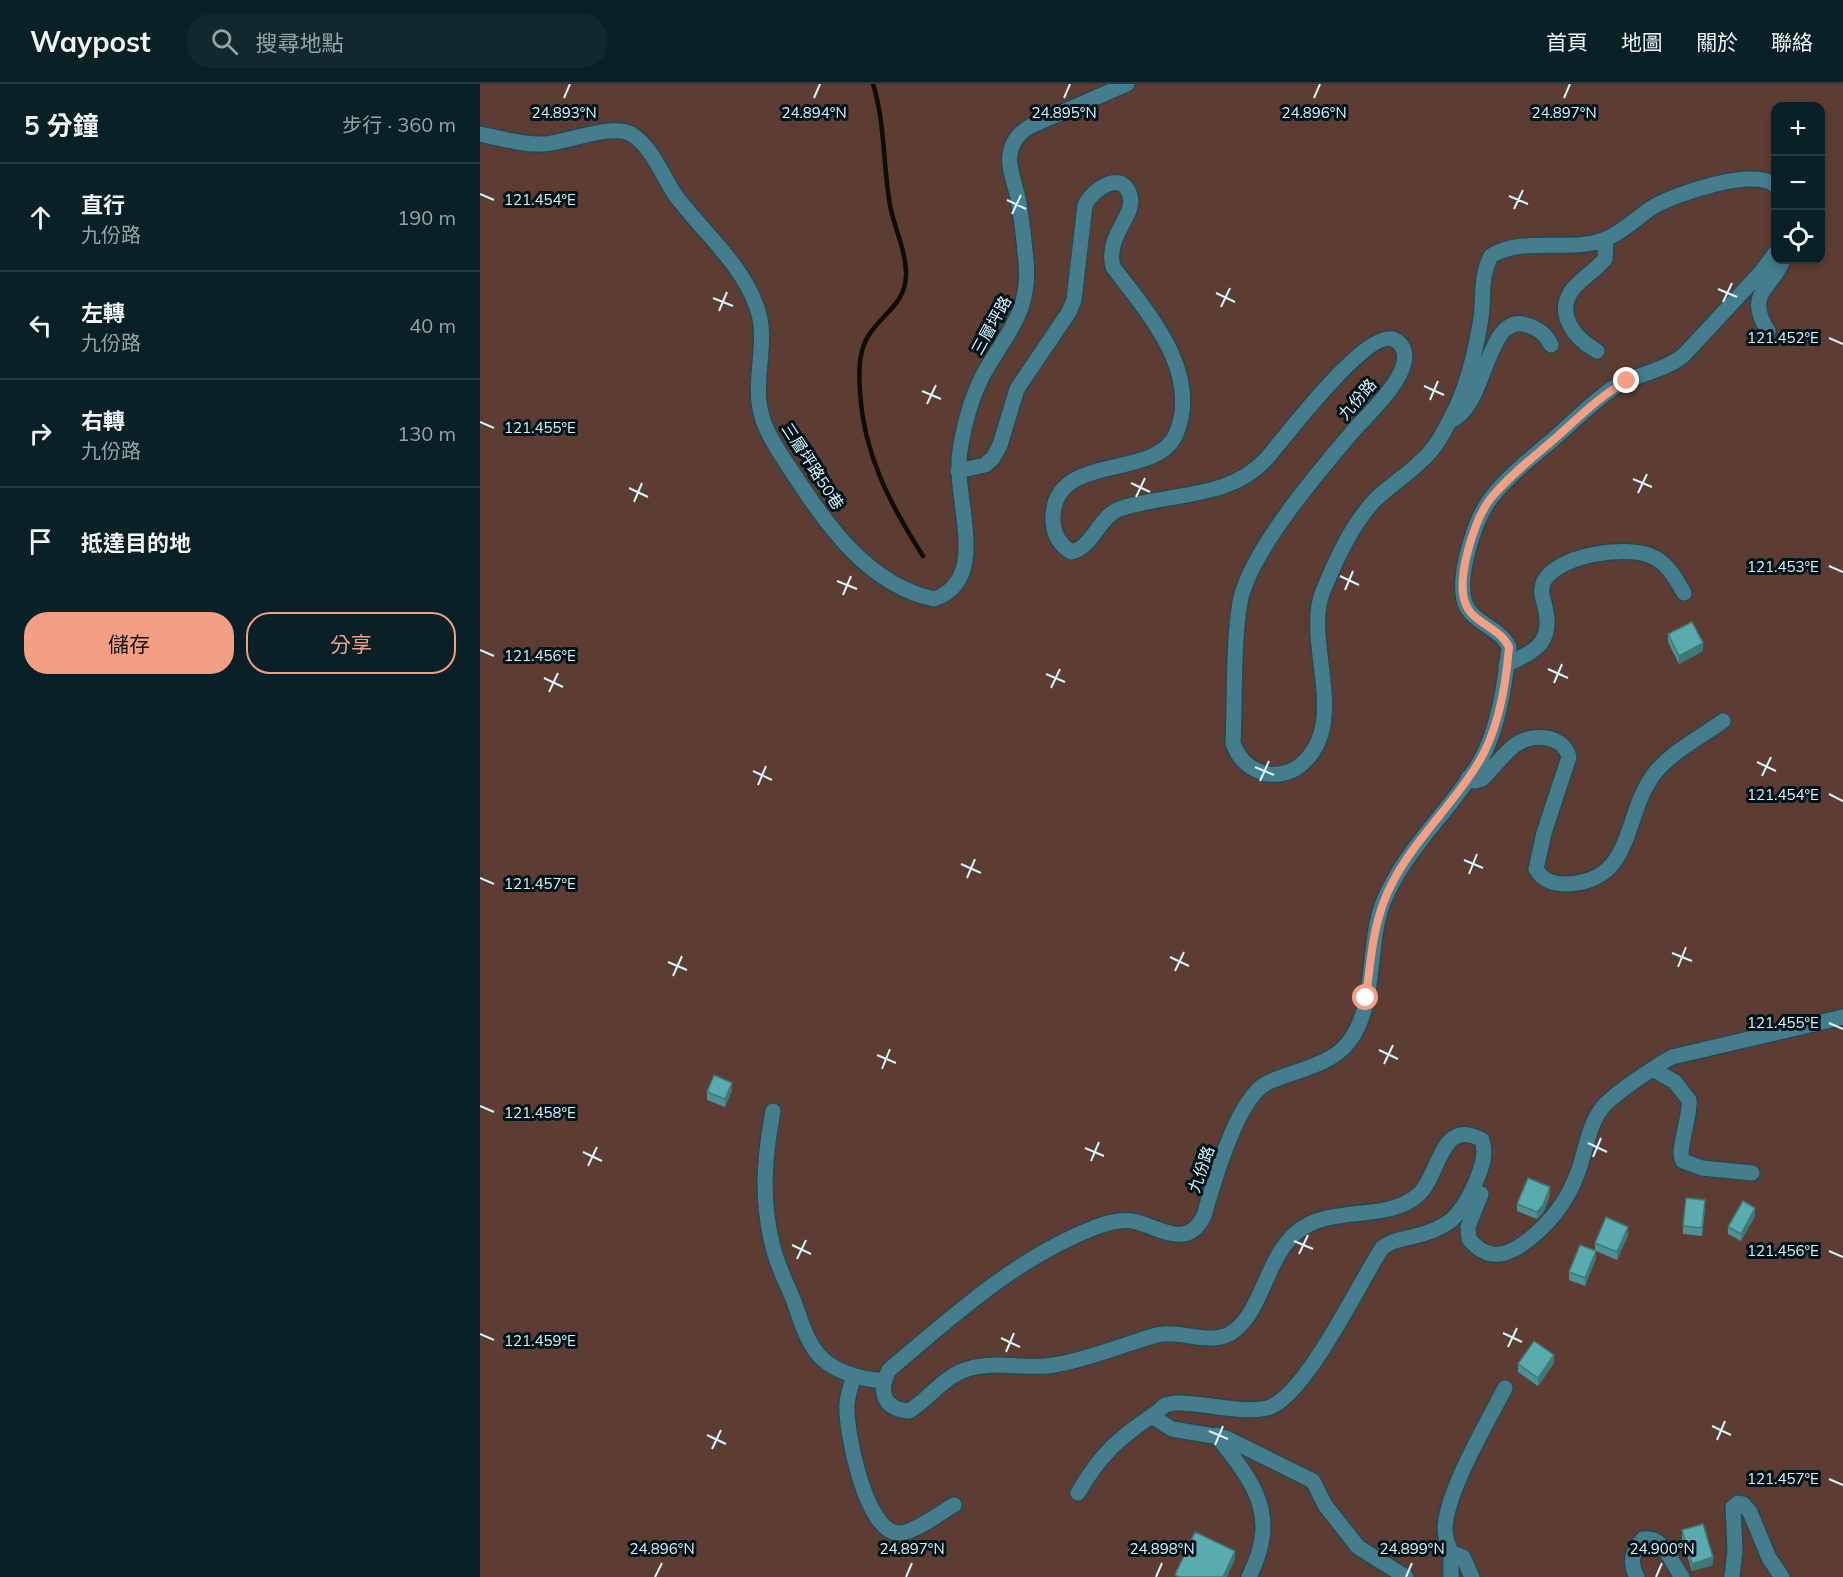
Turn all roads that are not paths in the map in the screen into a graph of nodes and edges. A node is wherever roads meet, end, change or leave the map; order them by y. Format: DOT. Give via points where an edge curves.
graph roads {
  1 [pos="1127,84"];
  2 [pos="480,134"];
  3 [pos="1771,183"];
  4 [pos="1606,240"];
  5 [pos="1771,259"];
  6 [pos="1781,264"];
  7 [pos="1768,331"];
  8 [pos="1551,345"];
  9 [pos="1597,351"];
  10 [pos="1449,421"];
  11 [pos="958,471"];
  12 [pos="1684,593"];
  13 [pos="1506,665"];
  14 [pos="1723,721"];
  15 [pos="1468,778"];
  16 [pos="1843,1017"];
  17 [pos="1653,1069"];
  18 [pos="773,1111"];
  19 [pos="1483,1161"];
  20 [pos="1752,1173"];
  21 [pos="854,1376"];
  22 [pos="883,1381"];
  23 [pos="1505,1388"];
  24 [pos="1156,1413"];
  25 [pos="1216,1435"];
  26 [pos="1078,1493"];
  27 [pos="954,1505"];
  28 [pos="1453,1556"];
  29 [pos="1249,1577"];
  30 [pos="1406,1577"];
  31 [pos="1451,1577"];
  32 [pos="1472,1577"];
  33 [pos="1637,1577"];
  34 [pos="1682,1577"];
  35 [pos="1732,1577"];
  36 [pos="1782,1577"];
  1 -- 11 [label="street, 三層坪路" via="1031,126 1013,142 1010,165 1022,221 1026,298 981,379 964,421"];
  2 -- 11 [label="street, 三層坪路50巷" via="544,144 616,130 630,133 641,142 684,207 713,236 757,305 761,327 760,413 783,457 813,504 850,550 913,594 940,597 956,587 963,576 967,563"];
  3 -- 4 [label="street, 九份路" via="1749,178 1671,197"];
  4 -- 9 [label="street" via="1605,259 1573,289 1566,301 1565,314 1572,328 1584,344"];
  4 -- 10 [label="street, 九份路" via="1512,247 1491,256 1483,278 1476,349"];
  5 -- 13 [label="street, 九份路" via="1683,356 1670,366 1614,388 1490,498 1470,542 1463,589 1465,604 1473,615 1505,638 1509,647"];
  6 -- 7 [label="street" via="1759,296 1758,307"];
  8 -- 10 [label="street" via="1536,328 1511,324 1496,342 1472,402"];
  10 -- 11 [label="street, 九份路" via="1431,451 1363,513 1340,555 1319,604 1324,709 1320,736 1308,760 1292,772 1271,775 1252,769 1239,758 1233,743 1240,602 1248,579 1281,525 1333,455 1398,380 1406,364 1397,341 1389,338 1377,342 1349,364 1265,460 1244,477 1212,491 1116,510 1080,550 1071,552 1055,535 1053,521 1061,491 1084,476 1167,447 1176,435 1181,414 1177,369 1163,335 1113,267 1110,254 1131,196 1125,186 1106,184 1090,194 1085,205 1074,300 1017,389 997,452 985,465"];
  12 -- 13 [label="street" via="1664,564 1651,556 1635,552 1587,555 1551,572 1544,580 1541,588 1547,633 1534,652"];
  13 -- 15 [label="street, 九份路" via="1487,746"];
  14 -- 15 [label="street" via="1654,774 1617,858 1609,869 1588,882 1548,881 1536,869 1569,757 1560,741 1525,740 1515,745 1482,779"];
  15 -- 22 [label="street, 九份路" via="1412,852 1383,903 1371,949 1366,998 1355,1034 1347,1046 1333,1055 1255,1091 1228,1145 1199,1226 1178,1235 1136,1222 1110,1222 1074,1236 1010,1273 898,1362"];
  16 -- 17 [label="street" via="1672,1057"];
  17 -- 19 [label="street" via="1602,1108 1589,1134 1578,1173 1556,1214 1536,1234 1509,1253 1497,1256 1482,1251 1469,1239 1468,1227 1480,1196"];
  17 -- 20 [label="street" via="1675,1082 1689,1100 1689,1120 1680,1149 1683,1161 1702,1168"];
  18 -- 21 [label="street" via="764,1172 765,1209 773,1249 817,1354"];
  19 -- 22 [label="street" via="1482,1140 1461,1133 1446,1146 1418,1195 1394,1206 1329,1217 1296,1232 1280,1253 1248,1316 1224,1337 1161,1334 1054,1365 967,1369 909,1411 888,1404 882,1396"];
  19 -- 24 [label="street" via="1466,1204 1453,1221 1382,1248 1326,1344 1283,1399 1264,1408 1175,1403"];
  21 -- 22 [label="street"];
  21 -- 27 [label="street" via="847,1403 851,1439 860,1480 882,1526 899,1534 909,1532"];
  23 -- 28 [label="street" via="1448,1512 1445,1529"];
  24 -- 25 [label="street" via="1156,1419 1172,1429"];
  24 -- 26 [label="street" via="1121,1436"];
  25 -- 29 [label="street" via="1249,1482 1265,1522 1263,1543"];
  25 -- 30 [label="street" via="1247,1446 1313,1480 1330,1512 1358,1547"];
  28 -- 31 [label="street"];
  28 -- 32 [label="street" via="1463,1557"];
  33 -- 34 [label="street" via="1631,1559 1635,1548 1643,1539 1652,1538 1660,1543"];
  35 -- 36 [label="street" via="1735,1550 1731,1515 1732,1507 1738,1503 1750,1512 1769,1558"];
}
